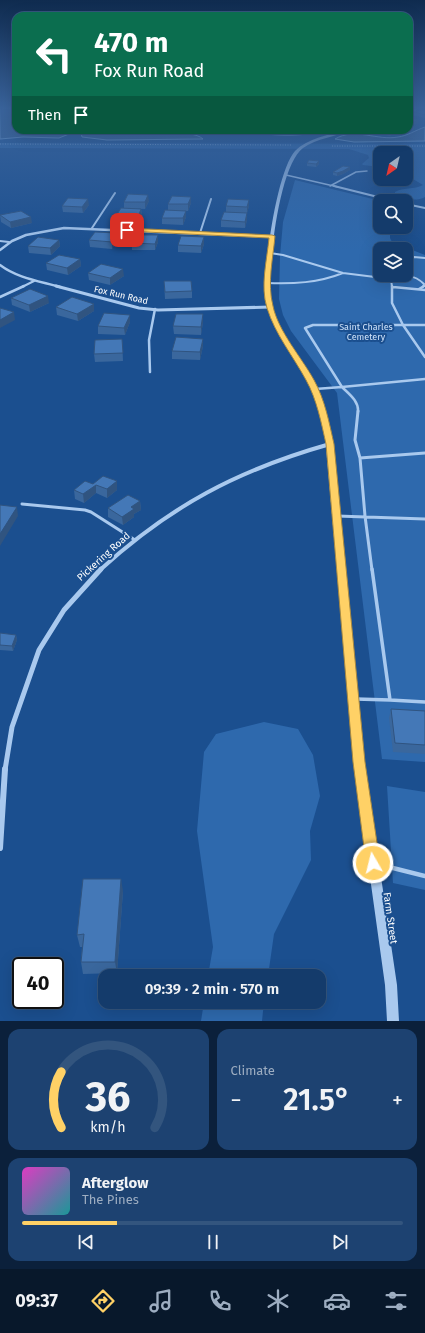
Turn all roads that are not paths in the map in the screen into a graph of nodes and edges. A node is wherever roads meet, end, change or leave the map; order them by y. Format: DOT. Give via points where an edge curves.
graph roads {
  1 [pos="294,156"];
  2 [pos="368,171"];
  3 [pos="286,175"];
  4 [pos="330,186"];
  5 [pos="115,193"];
  6 [pos="373,196"];
  7 [pos="211,198"];
  8 [pos="413,205"];
  9 [pos="425,208"];
  10 [pos="92,228"];
  11 [pos="200,233"];
  12 [pos="272,236"];
  13 [pos="0,241"];
  14 [pos="9,242"];
  15 [pos="0,250"];
  16 [pos="270,252"];
  17 [pos="413,258"];
  18 [pos="425,258"];
  19 [pos="0,265"];
  20 [pos="343,273"];
  21 [pos="373,277"];
  22 [pos="413,277"];
  23 [pos="34,281"];
  24 [pos="392,282"];
  25 [pos="267,283"];
  26 [pos="393,287"];
  27 [pos="419,289"];
  28 [pos="425,290"];
  29 [pos="0,297"];
  30 [pos="270,307"];
  31 [pos="155,310"];
  32 [pos="403,325"];
  33 [pos="425,325"];
  34 [pos="425,358"];
  35 [pos="150,372"];
  36 [pos="425,379"];
  37 [pos="342,387"];
  38 [pos="315,389"];
  39 [pos="330,444"];
  40 [pos="425,453"];
  41 [pos="360,458"];
  42 [pos="22,504"];
  43 [pos="336,516"];
  44 [pos="365,516"];
  45 [pos="425,519"];
  46 [pos="135,540"];
  47 [pos="354,699"];
  48 [pos="390,700"];
  49 [pos="425,702"];
  50 [pos="2,785"];
  51 [pos="0,848"];
  52 [pos="373,863"];
  53 [pos="425,876"];
  54 [pos="393,1021"];
  1 -- 3 [label="street, Farm Street"];
  2 -- 4 [label="lane" via="356,172"];
  3 -- 4 [label="lane"];
  3 -- 12 [label="street, Farm Street"];
  4 -- 6 [label="lane"];
  5 -- 10 [label="lane"];
  7 -- 11 [label="lane"];
  8 -- 9 [label="lane"];
  10 -- 11 [label="street"];
  10 -- 14 [label="street" via="44,230"];
  11 -- 12 [label="street"];
  12 -- 16 [label="street, Farm Street"];
  13 -- 14 [label="lane"];
  14 -- 15 [label="street"];
  16 -- 20 [label="lane"];
  16 -- 25 [label="street, Farm Street"];
  17 -- 18 [label="lane"];
  19 -- 23 [label="street, Fox Run Road" via="14,274"];
  20 -- 21 [label="lane"];
  20 -- 25 [label="lane" via="327,280"];
  22 -- 27 [label="lane" via="424,284"];
  23 -- 29 [label="lane"];
  23 -- 31 [label="street, Fox Run Road" via="133,307"];
  24 -- 26 [label="lane"];
  25 -- 30 [label="street, Farm Street"];
  26 -- 27 [label="lane"];
  26 -- 32 [label="lane" via="391,303"];
  27 -- 28 [label="lane"];
  30 -- 31 [label="street, Fox Run Road"];
  30 -- 38 [label="street, Farm Street" via="280,331"];
  31 -- 35 [label="lane" via="147,350"];
  32 -- 33 [label="lane"];
  32 -- 34 [label="lane"];
  32 -- 37 [label="lane" via="313,325 305,328"];
  36 -- 37 [label="lane"];
  37 -- 38 [label="lane"];
  37 -- 41 [label="lane" via="358,408 355,440"];
  38 -- 39 [label="street, Farm Street"];
  39 -- 43 [label="street, Farm Street"];
  39 -- 46 [label="street, Pickering Road" via="279,458 220,484 152,525"];
  40 -- 41 [label="lane"];
  41 -- 44 [label="lane"];
  42 -- 46 [label="lane" via="85,510"];
  43 -- 44 [label="lane"];
  43 -- 47 [label="street, Farm Street"];
  44 -- 45 [label="lane"];
  44 -- 48 [label="lane"];
  46 -- 50 [label="street, Pickering Road" via="72,598 40,646 10,734"];
  47 -- 48 [label="lane"];
  47 -- 52 [label="street, Farm Street" via="359,762"];
  48 -- 49 [label="lane"];
  50 -- 51 [label="street, Pickering Road"];
  52 -- 53 [label="lane"];
  52 -- 54 [label="street, Farm Street" via="391,985"];
}
